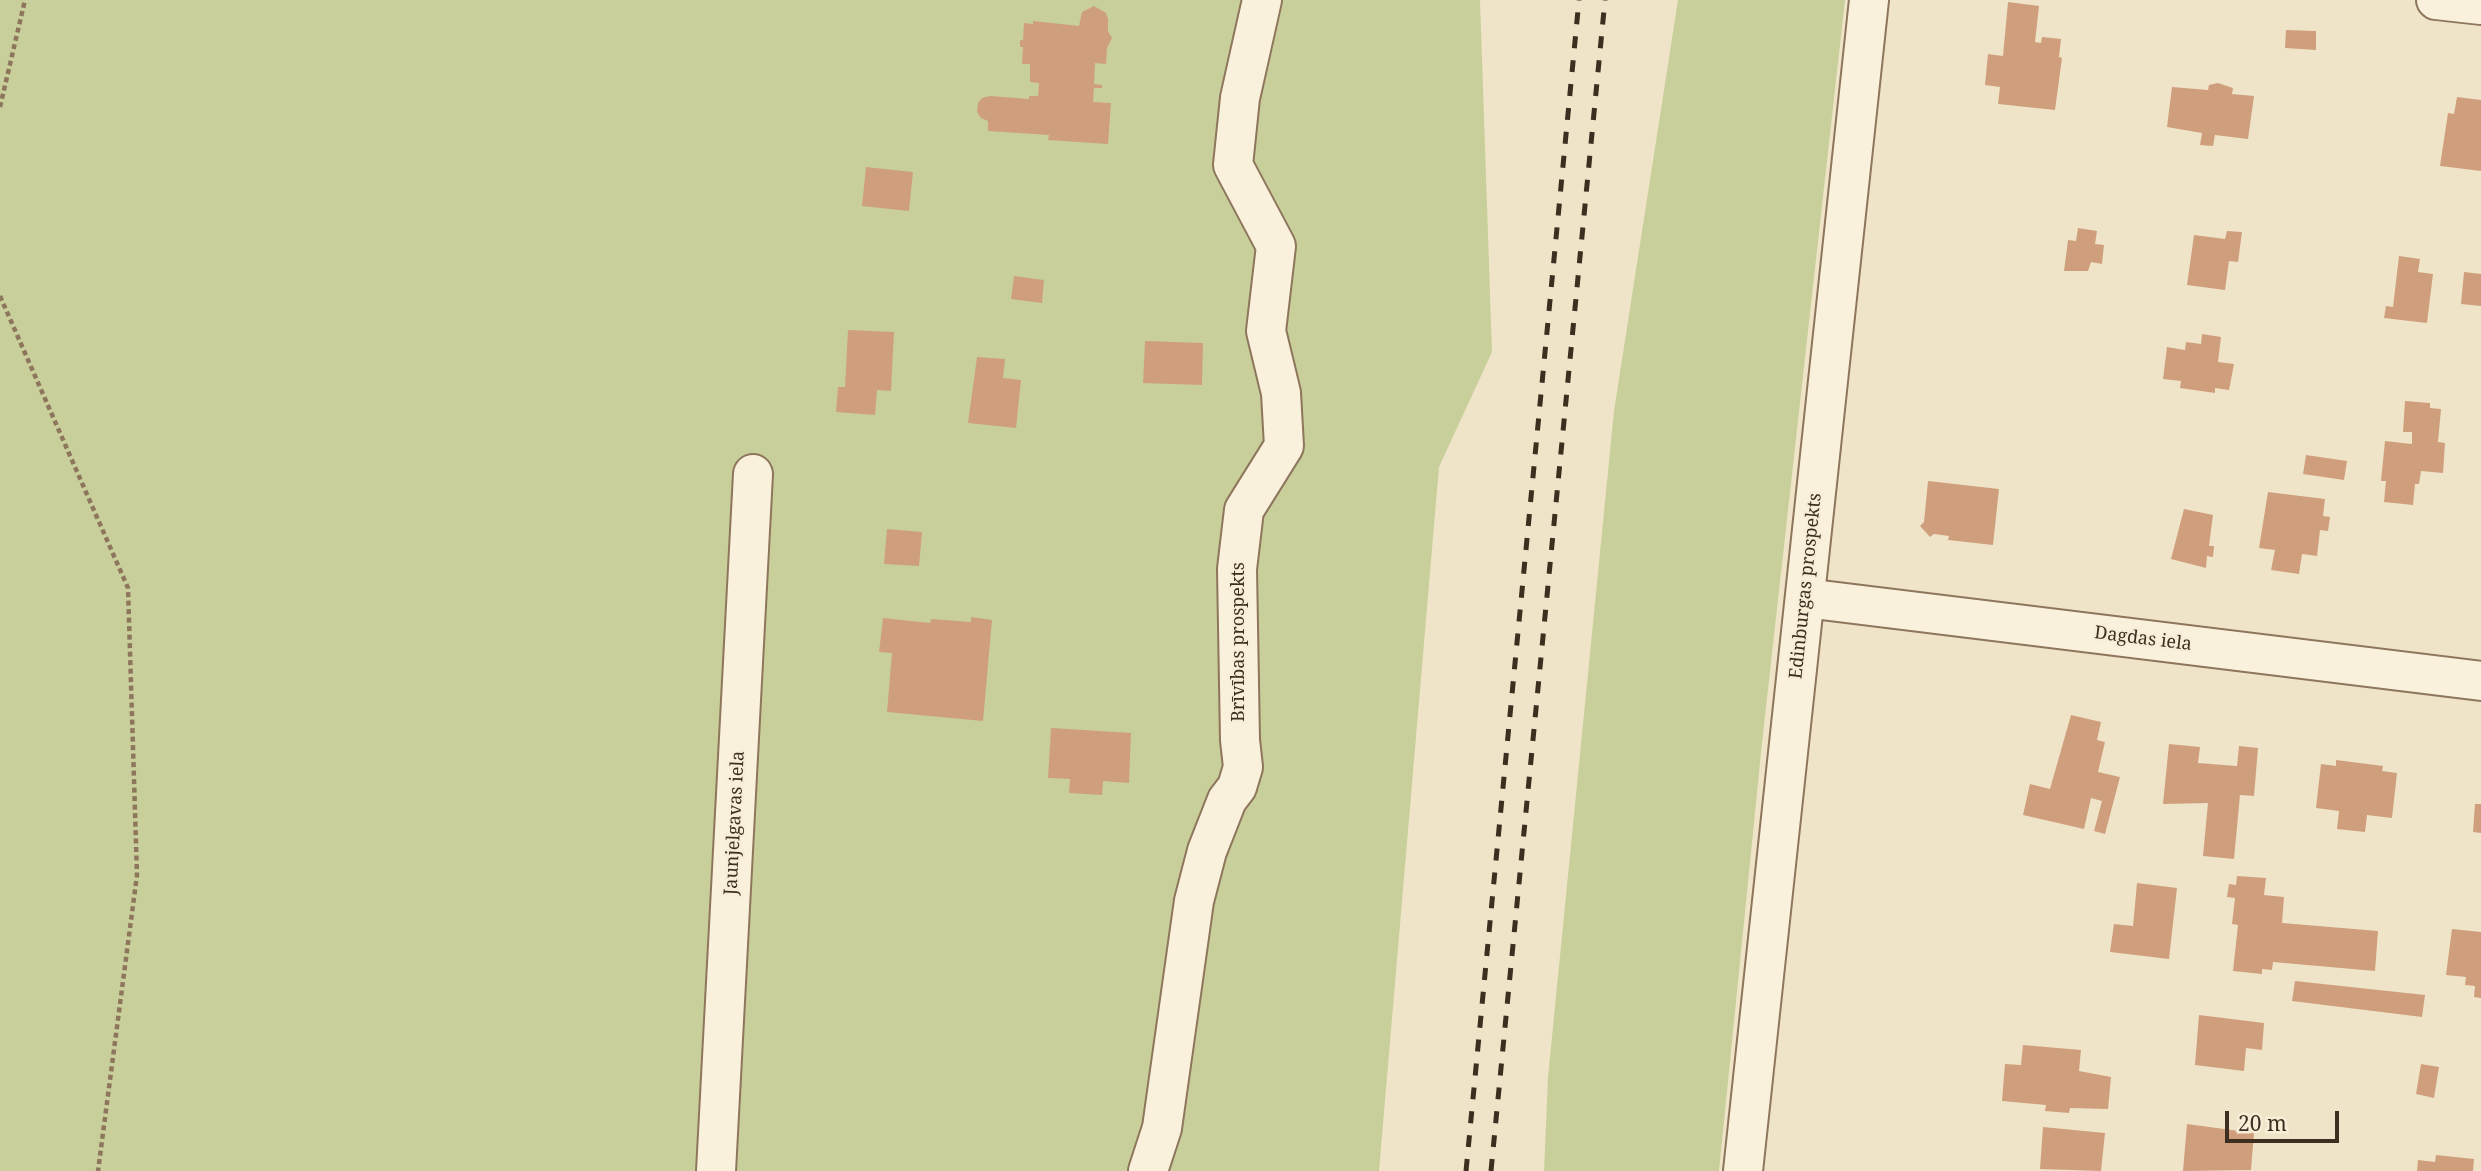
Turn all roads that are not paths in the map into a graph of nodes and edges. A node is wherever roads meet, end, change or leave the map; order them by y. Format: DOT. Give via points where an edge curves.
graph roads {
  1 [pos="1262,0"];
  2 [pos="1869,0"];
  3 [pos="2436,0"];
  4 [pos="2481,5"];
  5 [pos="753,474"];
  6 [pos="1805,598"];
  7 [pos="2481,681"];
  8 [pos="716,1171"];
  9 [pos="1148,1171"];
  10 [pos="1743,1171"];
  1 -- 9 [label="street, Brīvības prospekts" via="1240,98 1233,165 1276,246 1266,331 1281,393 1284,446 1244,510 1237,569 1243,767 1207,851 1194,901 1162,1128"];
  2 -- 6 [label="street, Edinburgas prospekts"];
  3 -- 4 [label="street"];
  5 -- 8 [label="street, Jaunjelgavas iela"];
  6 -- 7 [label="street, Dagdas iela"];
  6 -- 10 [label="street, Edinburgas prospekts"];
}
